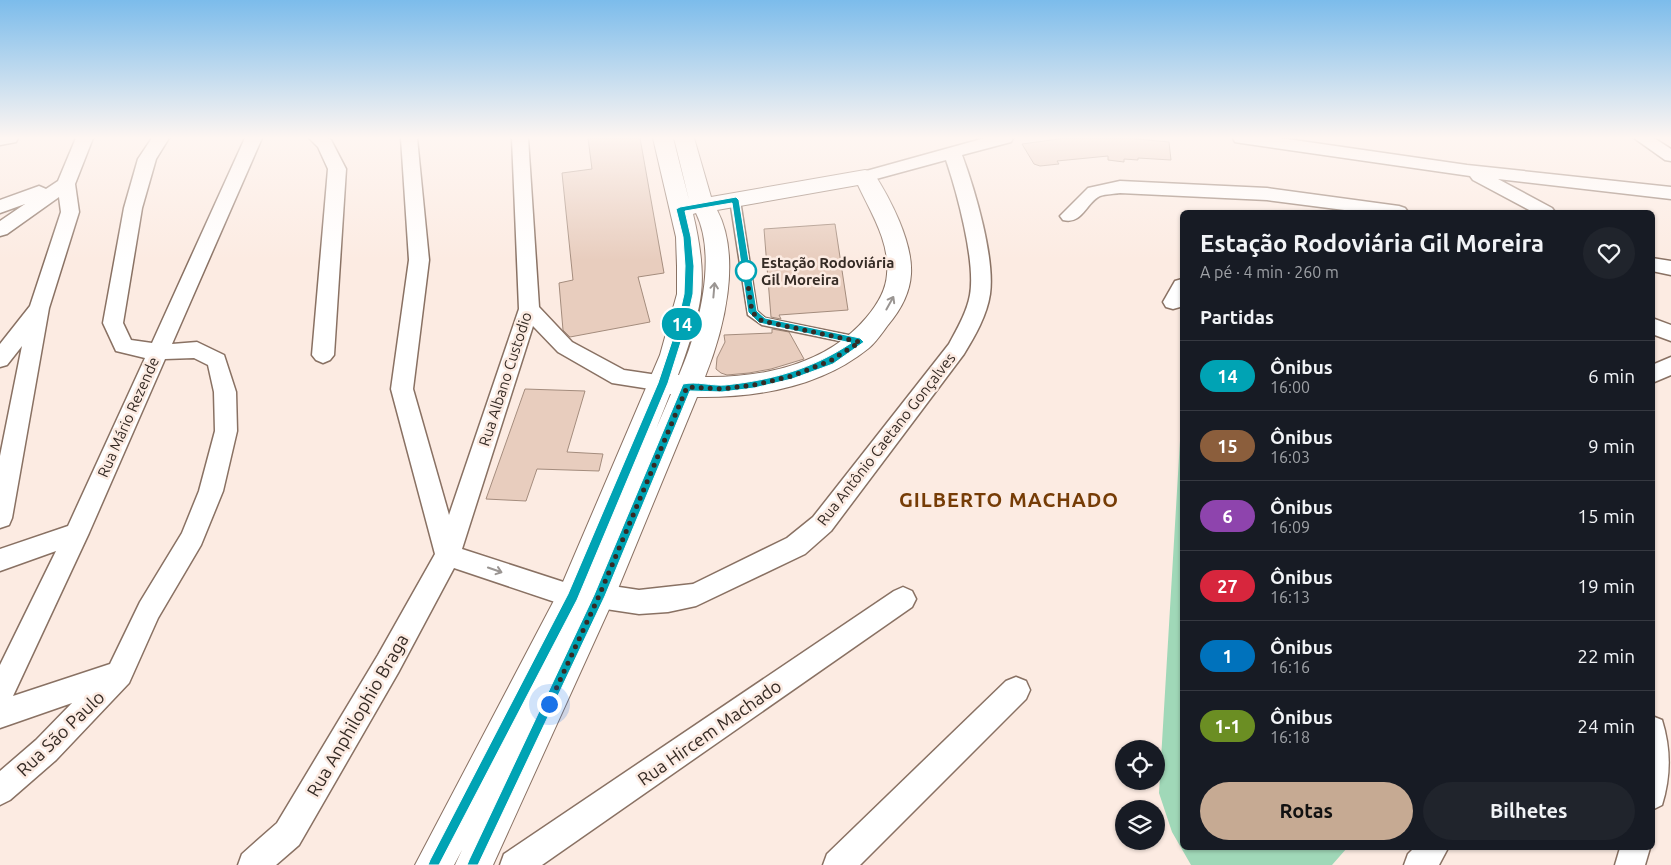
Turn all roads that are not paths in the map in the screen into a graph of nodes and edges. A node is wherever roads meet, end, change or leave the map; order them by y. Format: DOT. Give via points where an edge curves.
graph roads {
  1 [pos="68,178"];
  2 [pos="141,178"];
  3 [pos="236,178"];
  4 [pos="336,178"];
  5 [pos="413,178"];
  6 [pos="522,178"];
  7 [pos="680,178"];
  8 [pos="689,178"];
  9 [pos="856,178"];
  10 [pos="865,178"];
  11 [pos="961,178"];
  12 [pos="1483,178"];
  13 [pos="1532,178"];
  14 [pos="67,182"];
  15 [pos="1669,196"];
  16 [pos="736,200"];
  17 [pos="0,207"];
  18 [pos="692,207"];
  19 [pos="1384,210"];
  20 [pos="1542,210"];
  21 [pos="1069,216"];
  22 [pos="0,230"];
  23 [pos="1655,265"];
  24 [pos="1671,268"];
  25 [pos="39,308"];
  26 [pos="529,310"];
  27 [pos="1655,326"];
  28 [pos="1671,334"];
  29 [pos="860,342"];
  30 [pos="157,352"];
  31 [pos="322,355"];
  32 [pos="0,359"];
  33 [pos="1671,364"];
  34 [pos="1655,373"];
  35 [pos="675,385"];
  36 [pos="0,518"];
  37 [pos="77,533"];
  38 [pos="448,555"];
  39 [pos="0,560"];
  40 [pos="586,596"];
  41 [pos="903,598"];
  42 [pos="119,674"];
  43 [pos="1016,690"];
  44 [pos="0,694"];
  45 [pos="0,714"];
  46 [pos="1655,746"];
  47 [pos="1655,786"];
  48 [pos="0,790"];
  49 [pos="1635,850"];
  50 [pos="253,865"];
  51 [pos="434,865"];
  52 [pos="474,865"];
  53 [pos="515,865"];
  54 [pos="838,865"];
  55 [pos="1630,865"];
  1 -- 14 [label="street"];
  2 -- 30 [label="street, Rua São Paulo" via="132,208 113,324 123,346"];
  3 -- 30 [label="street, Rua Mário Rezende"];
  4 -- 31 [label="street"];
  5 -- 38 [label="street" via="419,260 402,389"];
  6 -- 26 [label="street, Rua Albano Custodio"];
  7 -- 18 [label="main road"];
  8 -- 18 [label="main road"];
  9 -- 16 [label="main road"];
  29 -- 10 [label="main road, one-way" via="884,315 896,292 900,266 895,240"];
  11 -- 40 [label="street, Rua Antônio Caetano Gonçalves" via="980,266 980,296 971,322 957,349 822,524 796,546 696,595 639,602"];
  12 -- 20 [label="street"];
  13 -- 15 [label="street"];
  14 -- 17 [label="street"];
  14 -- 22 [label="street"];
  14 -- 25 [label="street" via="70,212"];
  16 -- 18 [label="main road"];
  16 -- 29 [label="lane" via="752,312 762,321"];
  18 -- 35 [label="main road" via="687,237 689,294 676,346"];
  19 -- 21 [label="street" via="1267,194 1120,187 1094,192"];
  23 -- 24 [label="street"];
  25 -- 32 [label="street"];
  25 -- 36 [label="street"];
  26 -- 35 [label="street" via="566,347 620,377"];
  26 -- 38 [label="street, Rua Albano Custodio"];
  27 -- 28 [label="street"];
  29 -- 35 [label="main road" via="830,361 792,376 754,385 722,389"];
  30 -- 37 [label="street, Rua Mário Rezende"];
  30 -- 42 [label="street, Rua São Paulo" via="197,350 217,362 225,392 226,431 211,491 192,538 149,610"];
  33 -- 34 [label="street"];
  35 -- 40 [label="main road"];
  37 -- 39 [label="street"];
  37 -- 44 [label="street, Rua Mário Rezende"];
  38 -- 40 [label="street, Rua Antônio Caetano Gonçalves, one-way"];
  38 -- 50 [label="street, Rua Anphilophio Braga" via="288,834"];
  40 -- 51 [label="main road"];
  40 -- 52 [label="main road"];
  41 -- 53 [label="street, Rua Hircem Machado"];
  42 -- 45 [label="street"];
  42 -- 48 [label="street, Rua São Paulo" via="46,750"];
  43 -- 54 [label="street"];
  46 -- 47 [label="street" via="1660,772"];
  49 -- 55 [label="street"];
}
